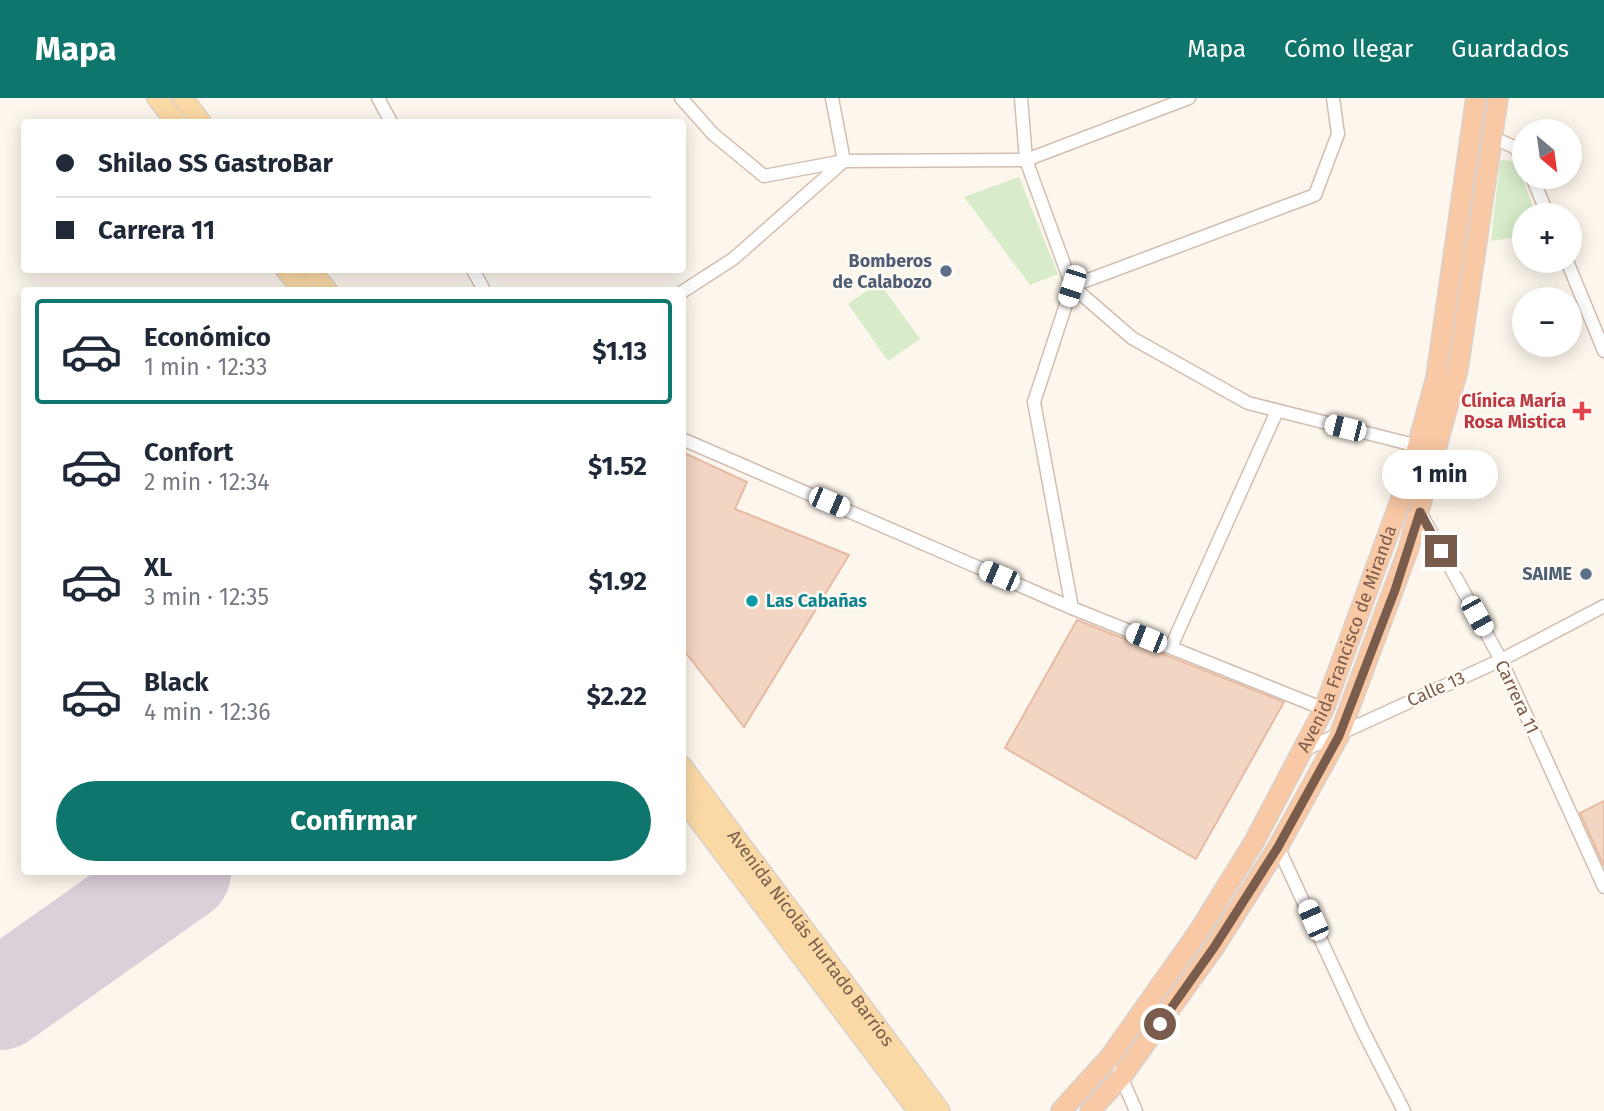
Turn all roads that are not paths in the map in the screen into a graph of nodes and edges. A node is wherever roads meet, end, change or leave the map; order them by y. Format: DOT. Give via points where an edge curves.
graph roads {
  1 [pos="157,98"];
  2 [pos="183,98"];
  3 [pos="378,98"];
  4 [pos="681,98"];
  5 [pos="832,98"];
  6 [pos="1021,98"];
  7 [pos="1188,98"];
  8 [pos="1333,98"];
  9 [pos="1476,98"];
  10 [pos="1498,98"];
  11 [pos="174,119"];
  12 [pos="199,119"];
  13 [pos="389,119"];
  14 [pos="1471,136"];
  15 [pos="1494,138"];
  16 [pos="1512,146"];
  17 [pos="1026,160"];
  18 [pos="844,161"];
  19 [pos="288,273"];
  20 [pos="313,273"];
  21 [pos="1572,273"];
  22 [pos="1072,286"];
  23 [pos="300,287"];
  24 [pos="325,287"];
  25 [pos="686,289"];
  26 [pos="1604,351"];
  27 [pos="1277,411"];
  28 [pos="686,441"];
  29 [pos="1418,446"];
  30 [pos="1418,480"];
  31 [pos="1420,512"];
  32 [pos="1604,606"];
  33 [pos="1072,608"];
  34 [pos="1171,648"];
  35 [pos="1501,660"];
  36 [pos="1324,709"];
  37 [pos="1339,736"];
  38 [pos="1304,750"];
  39 [pos="686,771"];
  40 [pos="686,803"];
  41 [pos="1278,847"];
  42 [pos="1604,887"];
  43 [pos="1110,1057"];
  44 [pos="1122,1076"];
  45 [pos="918,1111"];
  46 [pos="940,1111"];
  47 [pos="1060,1111"];
  48 [pos="1090,1111"];
  49 [pos="1136,1111"];
  50 [pos="1404,1111"];
  1 -- 11 [label="main road"];
  2 -- 12 [label="main road"];
  3 -- 13 [label="street"];
  4 -- 18 [label="street" via="713,134 764,176"];
  5 -- 18 [label="street"];
  6 -- 17 [label="street"];
  7 -- 17 [label="street"];
  8 -- 22 [label="street" via="1338,134 1315,195"];
  9 -- 14 [label="highway, Avenida Francisco de Miranda"];
  10 -- 15 [label="highway, Avenida Francisco de Miranda"];
  14 -- 15 [label="highway"];
  14 -- 29 [label="highway, Avenida Francisco de Miranda" via="1436,378"];
  15 -- 16 [label="street"];
  15 -- 30 [label="highway, Avenida Francisco de Miranda" via="1458,369"];
  17 -- 18 [label="street"];
  17 -- 22 [label="street"];
  18 -- 25 [label="street" via="733,259"];
  19 -- 23 [label="main road"];
  20 -- 24 [label="main road"];
  21 -- 26 [label="street"];
  22 -- 27 [label="street" via="1132,338 1248,404"];
  22 -- 33 [label="street" via="1034,402"];
  27 -- 29 [label="street"];
  27 -- 34 [label="street"];
  28 -- 33 [label="street"];
  29 -- 30 [label="highway, Avenida Francisco de Miranda"];
  30 -- 31 [label="highway, Avenida Francisco de Miranda"];
  30 -- 36 [label="highway, Avenida Francisco de Miranda"];
  31 -- 35 [label="street, Carrera 11"];
  31 -- 37 [label="highway, Avenida Francisco de Miranda"];
  32 -- 35 [label="street, Calle 13"];
  33 -- 34 [label="street"];
  34 -- 36 [label="street"];
  35 -- 37 [label="street, Calle 13"];
  35 -- 42 [label="street, Carrera 11"];
  36 -- 38 [label="highway, Avenida Francisco de Miranda"];
  37 -- 38 [label="street, Calle 13"];
  37 -- 41 [label="highway, Avenida Francisco de Miranda"];
  38 -- 43 [label="highway, Avenida Francisco de Miranda" via="1199,931"];
  39 -- 46 [label="main road, Avenida Nicolás Hurtado Barrios"];
  40 -- 45 [label="main road, Avenida Nicolás Hurtado Barrios"];
  41 -- 44 [label="highway, Avenida Francisco de Miranda" via="1215,946"];
  41 -- 50 [label="street"];
  43 -- 44 [label="street"];
  43 -- 47 [label="highway, Avenida Francisco de Miranda"];
  44 -- 48 [label="highway, Avenida Francisco de Miranda"];
  44 -- 49 [label="street"];
}
